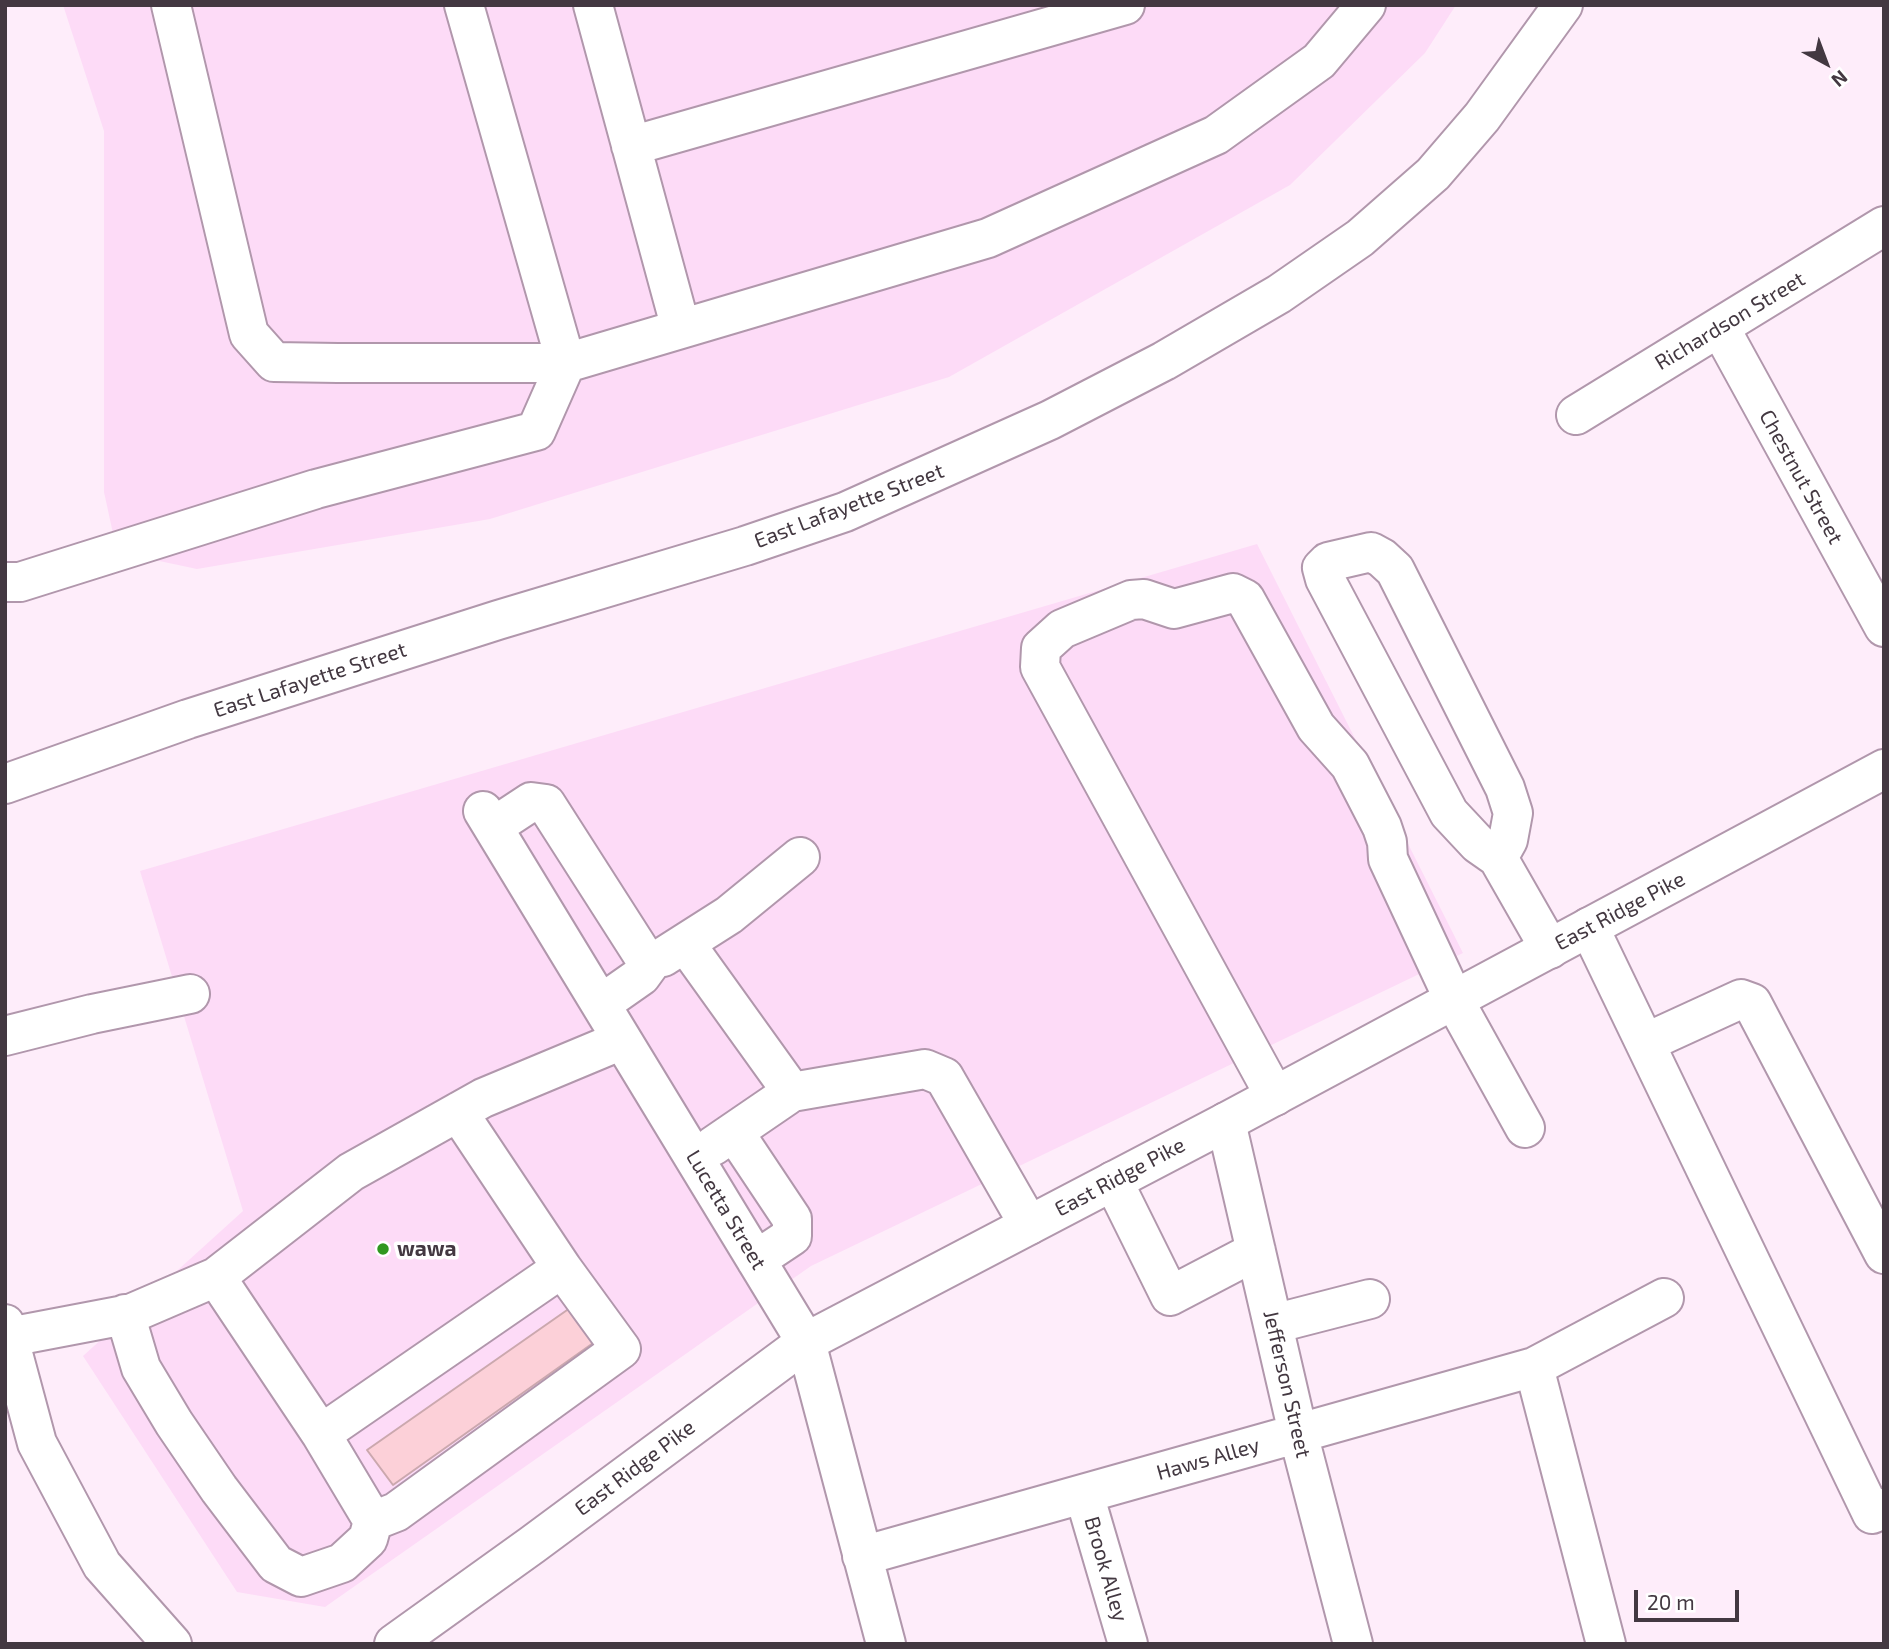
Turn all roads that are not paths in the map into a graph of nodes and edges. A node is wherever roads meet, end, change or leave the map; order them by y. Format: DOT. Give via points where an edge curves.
graph roads {
  1 [pos="171,5"];
  2 [pos="464,5"];
  3 [pos="1125,5"];
  4 [pos="1366,5"];
  5 [pos="1563,5"];
  6 [pos="602,7"];
  7 [pos="631,146"];
  8 [pos="1884,226"];
  9 [pos="1720,328"];
  10 [pos="681,329"];
  11 [pos="566,363"];
  12 [pos="1576,415"];
  13 [pos="5,582"];
  14 [pos="1884,627"];
  15 [pos="1883,772"];
  16 [pos="5,784"];
  17 [pos="800,857"];
  18 [pos="1498,858"];
  19 [pos="1589,927"];
  20 [pos="685,943"];
  21 [pos="1550,948"];
  22 [pos="649,965"];
  23 [pos="190,994"];
  24 [pos="1454,1000"];
  25 [pos="601,1004"];
  26 [pos="5,1036"];
  27 [pos="622,1040"];
  28 [pos="1645,1043"];
  29 [pos="792,1092"];
  30 [pos="1275,1096"];
  31 [pos="458,1112"];
  32 [pos="1226,1122"];
  33 [pos="1525,1128"];
  34 [pos="734,1132"];
  35 [pos="695,1159"];
  36 [pos="1113,1181"];
  37 [pos="1029,1225"];
  38 [pos="1256,1251"];
  39 [pos="1884,1254"];
  40 [pos="756,1260"];
  41 [pos="562,1268"];
  42 [pos="216,1276"];
  43 [pos="1664,1298"];
  44 [pos="1370,1300"];
  45 [pos="125,1314"];
  46 [pos="1273,1324"];
  47 [pos="7,1330"];
  48 [pos="806,1342"];
  49 [pos="1534,1367"];
  50 [pos="1298,1433"];
  51 [pos="321,1434"];
  52 [pos="1084,1493"];
  53 [pos="1884,1508"];
  54 [pos="373,1521"];
  55 [pos="862,1556"];
  56 [pos="172,1644"];
  57 [pos="394,1644"];
  58 [pos="886,1644"];
  59 [pos="1128,1644"];
  60 [pos="1353,1644"];
  61 [pos="1606,1644"];
  1 -- 11 [label="street" via="248,334 274,362"];
  2 -- 11 [label="street"];
  3 -- 7 [label="street"];
  4 -- 10 [label="street" via="1319,61 1216,135 988,238"];
  5 -- 16 [label="street, East Lafayette Street" via="1482,117 1433,174 1360,238 1279,295 1050,420 832,517 188,719"];
  6 -- 7 [label="street"];
  7 -- 10 [label="street"];
  8 -- 9 [label="street, Richardson Street"];
  9 -- 12 [label="street, Richardson Street"];
  9 -- 14 [label="street, Chestnut Street"];
  10 -- 11 [label="street"];
  11 -- 13 [label="street" via="536,431 316,489 20,582"];
  15 -- 19 [label="street, East Ridge Pike"];
  17 -- 20 [label="street" via="729,915"];
  18 -- 18 [label="street" via="1508,840 1513,813 1505,788 1395,570 1371,552 1328,562 1322,568 1325,579 1449,814"];
  18 -- 21 [label="street"];
  19 -- 21 [label="street, East Ridge Pike"];
  19 -- 28 [label="street"];
  20 -- 22 [label="street"];
  20 -- 29 [label="street"];
  21 -- 24 [label="street, East Ridge Pike"];
  22 -- 25 [label="street"];
  22 -- 25 [label="street, Lucetta Street" via="546,804 531,802 488,819"];
  23 -- 26 [label="street"];
  24 -- 30 [label="street, East Ridge Pike"];
  24 -- 30 [label="street" via="1388,859 1382,827 1350,765 1316,727 1245,599 1233,593 1174,609 1144,599 1131,600 1062,629 1041,648 1040,667"];
  24 -- 33 [label="street"];
  25 -- 27 [label="street, Lucetta Street"];
  27 -- 31 [label="street"];
  27 -- 35 [label="street, Lucetta Street"];
  28 -- 39 [label="street" via="1741,999 1752,1003"];
  28 -- 53 [label="street" via="1872,1514"];
  29 -- 34 [label="street"];
  29 -- 37 [label="street" via="925,1069 944,1077"];
  30 -- 32 [label="street, East Ridge Pike"];
  31 -- 41 [label="street"];
  31 -- 42 [label="street" via="351,1172"];
  32 -- 36 [label="street, East Ridge Pike"];
  32 -- 38 [label="street, Jefferson Street"];
  34 -- 35 [label="street"];
  34 -- 40 [label="street" via="792,1219 792,1236"];
  35 -- 40 [label="street, Lucetta Street"];
  36 -- 37 [label="street, East Ridge Pike"];
  36 -- 38 [label="street" via="1170,1296"];
  37 -- 48 [label="street, East Ridge Pike"];
  38 -- 46 [label="street, Jefferson Street"];
  40 -- 48 [label="street, Lucetta Street"];
  41 -- 51 [label="street"];
  41 -- 54 [label="street" via="621,1349 396,1513"];
  42 -- 45 [label="street"];
  42 -- 51 [label="street"];
  43 -- 49 [label="street, Haws Alley"];
  44 -- 46 [label="street"];
  45 -- 47 [label="street"];
  45 -- 54 [label="street" via="141,1368 174,1423 276,1564 301,1577 342,1563 368,1539"];
  46 -- 50 [label="street, Jefferson Street"];
  47 -- 56 [label="street" via="37,1443 102,1565"];
  48 -- 55 [label="street, Lucetta Street"];
  48 -- 57 [label="street, East Ridge Pike"];
  49 -- 50 [label="street, Haws Alley"];
  49 -- 61 [label="street"];
  50 -- 52 [label="street, Haws Alley"];
  50 -- 60 [label="street, Jefferson Street"];
  51 -- 54 [label="street"];
  52 -- 55 [label="street, Haws Alley"];
  52 -- 59 [label="street, Brook Alley"];
  55 -- 58 [label="street, Lucetta Street"];
}
